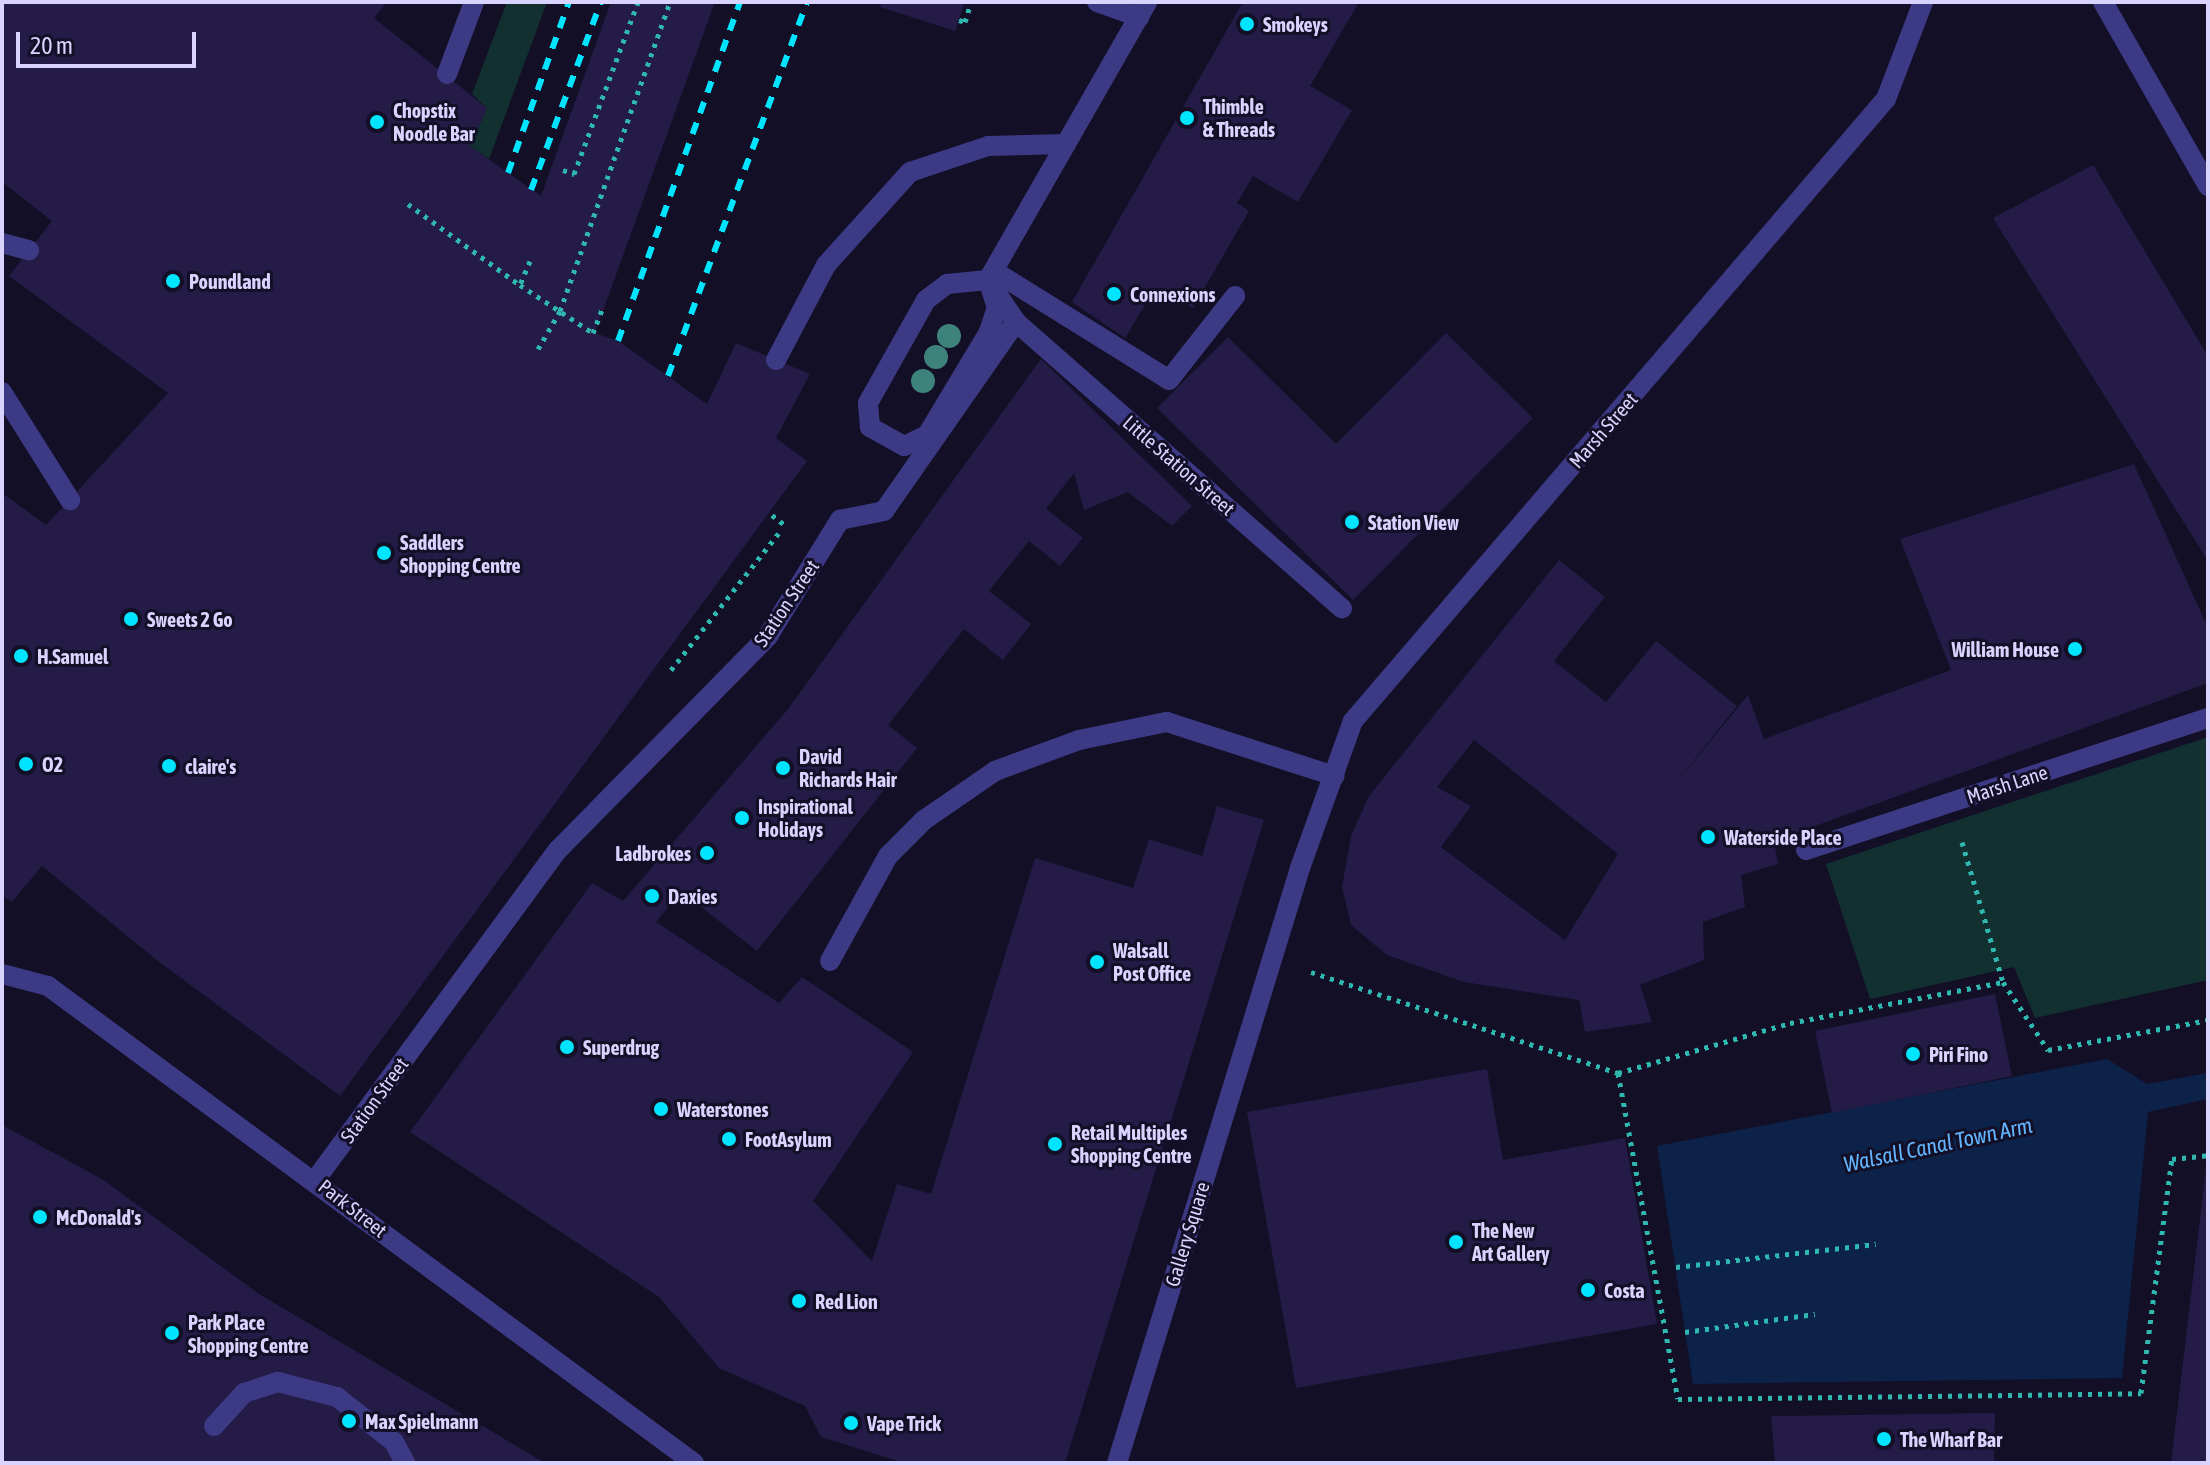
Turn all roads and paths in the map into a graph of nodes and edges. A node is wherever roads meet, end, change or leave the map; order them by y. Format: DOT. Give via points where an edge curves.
graph roads {
  1 [pos="474,2"];
  2 [pos="638,2"];
  3 [pos="670,2"];
  4 [pos="971,2"];
  5 [pos="1097,2"];
  6 [pos="1923,2"];
  7 [pos="2103,2"];
  8 [pos="1143,10"];
  9 [pos="959,20"];
  10 [pos="447,74"];
  11 [pos="1066,144"];
  12 [pos="563,170"];
  13 [pos="2208,186"];
  14 [pos="408,204"];
  15 [pos="2,243"];
  16 [pos="29,250"];
  17 [pos="530,261"];
  18 [pos="991,276"];
  19 [pos="520,285"];
  20 [pos="1235,296"];
  21 [pos="603,307"];
  22 [pos="560,311"];
  23 [pos="1016,322"];
  24 [pos="538,349"];
  25 [pos="776,360"];
  26 [pos="2,392"];
  27 [pos="70,500"];
  28 [pos="772,515"];
  29 [pos="1342,608"];
  30 [pos="663,680"];
  31 [pos="2208,718"];
  32 [pos="1334,776"];
  33 [pos="1951,803"];
  34 [pos="1806,850"];
  35 [pos="1300,868"];
  36 [pos="1272,959"];
  37 [pos="830,961"];
  38 [pos="2,974"];
  39 [pos="2003,982"];
  40 [pos="2208,1020"];
  41 [pos="1618,1073"];
  42 [pos="2208,1155"];
  43 [pos="316,1179"];
  44 [pos="1876,1244"];
  45 [pos="1676,1267"];
  46 [pos="1815,1314"];
  47 [pos="1685,1332"];
  48 [pos="214,1426"];
  49 [pos="405,1463"];
  50 [pos="694,1463"];
  51 [pos="1117,1463"];
  1 -- 10 [label="street"];
  2 -- 12 [label="path" via="574,174"];
  3 -- 22 [label="path"];
  4 -- 9 [label="path" via="965,22"];
  5 -- 8 [label="street"];
  6 -- 32 [label="street, Marsh Street" via="1886,99 1353,721"];
  7 -- 13 [label="street"];
  8 -- 11 [label="street"];
  11 -- 18 [label="street"];
  11 -- 25 [label="street" via="988,146 910,172 826,265"];
  14 -- 19 [label="path"];
  15 -- 16 [label="street"];
  17 -- 19 [label="path"];
  18 -- 18 [label="street" via="997,307 989,332 927,435 904,446 870,427 868,403 926,300 947,284"];
  18 -- 20 [label="street" via="1169,380"];
  18 -- 23 [label="street"];
  19 -- 22 [label="path"];
  21 -- 22 [label="path" via="593,333"];
  22 -- 24 [label="path"];
  23 -- 29 [label="street, Little Station Street"];
  23 -- 43 [label="street, Station Street" via="884,511 840,520 768,636 558,850"];
  26 -- 27 [label="street"];
  28 -- 30 [label="path" via="786,523"];
  31 -- 33 [label="street, Marsh Lane"];
  32 -- 35 [label="street, Marsh Street"];
  32 -- 37 [label="street" via="1167,722 1079,740 1009,766 924,820 888,856"];
  33 -- 34 [label="street, Marsh Lane"];
  33 -- 39 [label="path"];
  35 -- 36 [label="street, Gallery Square"];
  36 -- 41 [label="path"];
  36 -- 51 [label="street, Gallery Square"];
  38 -- 43 [label="street, Park Street" via="48,986"];
  39 -- 40 [label="path" via="2048,1050"];
  39 -- 41 [label="path" via="1790,1023"];
  41 -- 42 [label="path" via="1678,1399 2141,1393 2172,1159"];
  43 -- 50 [label="street, Park Street"];
  44 -- 45 [label="path"];
  46 -- 47 [label="path"];
  48 -- 49 [label="street" via="244,1393 278,1382 337,1397 394,1442"];
}
